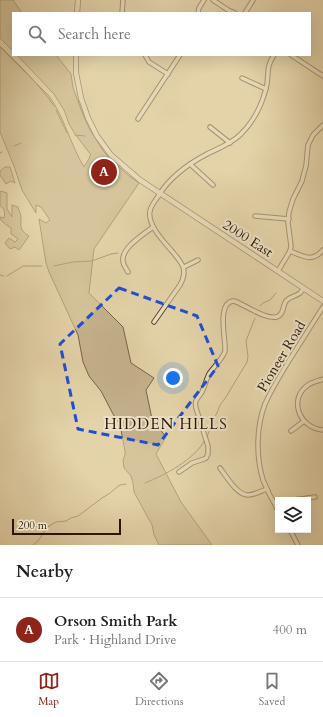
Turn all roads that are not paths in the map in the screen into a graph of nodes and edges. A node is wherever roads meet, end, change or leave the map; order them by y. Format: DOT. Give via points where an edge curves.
graph roads {
  1 [pos="78,0"];
  2 [pos="123,0"];
  3 [pos="204,0"];
  4 [pos="213,0"];
  5 [pos="253,0"];
  6 [pos="77,12"];
  7 [pos="122,12"];
  8 [pos="198,12"];
  9 [pos="233,12"];
  10 [pos="246,12"];
  11 [pos="76,56"];
  12 [pos="146,56"];
  13 [pos="179,56"];
  14 [pos="273,56"];
  15 [pos="293,56"];
  16 [pos="168,74"];
  17 [pos="323,76"];
  18 [pos="242,78"];
  19 [pos="266,89"];
  20 [pos="138,119"];
  21 [pos="323,124"];
  22 [pos="210,127"];
  23 [pos="230,143"];
  24 [pos="190,164"];
  25 [pos="213,185"];
  26 [pos="160,194"];
  27 [pos="255,216"];
  28 [pos="288,219"];
  29 [pos="153,227"];
  30 [pos="323,250"];
  31 [pos="290,251"];
  32 [pos="198,260"];
  33 [pos="184,268"];
  34 [pos="278,271"];
  35 [pos="128,272"];
  36 [pos="303,288"];
  37 [pos="323,301"];
  38 [pos="323,307"];
  39 [pos="154,322"];
  40 [pos="323,380"];
  41 [pos="304,421"];
  42 [pos="323,430"];
  43 [pos="291,431"];
  44 [pos="220,468"];
  45 [pos="179,472"];
  46 [pos="267,489"];
  47 [pos="315,497"];
  48 [pos="311,498"];
  49 [pos="275,504"];
  50 [pos="292,533"];
  51 [pos="298,545"];
  1 -- 6 [label="street"];
  2 -- 7 [label="street"];
  3 -- 8 [label="street"];
  4 -- 9 [label="street"];
  5 -- 10 [label="street"];
  11 -- 26 [label="street, 2000 East" via="81,98 97,136 116,160"];
  12 -- 16 [label="street" via="149,62"];
  13 -- 16 [label="street"];
  14 -- 19 [label="street" via="268,68"];
  15 -- 17 [label="street"];
  16 -- 20 [label="street"];
  18 -- 19 [label="street"];
  19 -- 23 [label="street" via="253,120"];
  21 -- 28 [label="street" via="308,145 302,181 293,199"];
  22 -- 23 [label="street"];
  23 -- 24 [label="street"];
  24 -- 25 [label="street"];
  24 -- 26 [label="street" via="169,181"];
  26 -- 29 [label="street" via="150,211"];
  26 -- 34 [label="street, 2000 East"];
  27 -- 28 [label="street"];
  28 -- 31 [label="street"];
  29 -- 33 [label="street"];
  29 -- 35 [label="street" via="124,253 123,261"];
  30 -- 31 [label="street" via="316,256 307,258"];
  31 -- 34 [label="street"];
  32 -- 33 [label="street"];
  33 -- 39 [label="street" via="182,282"];
  34 -- 36 [label="street, 2000 East"];
  36 -- 37 [label="street, 2000 East"];
  36 -- 45 [label="street" via="300,293 287,299 281,313 275,318 237,302 228,303 224,312 225,353 208,376 196,401 207,444 206,458 192,463"];
  38 -- 46 [label="street, Pioneer Road" via="273,386 264,406 258,452"];
  40 -- 41 [label="street" via="308,385 300,394 298,408"];
  41 -- 42 [label="street" via="313,428"];
  41 -- 43 [label="street"];
  44 -- 46 [label="street" via="243,494 250,495"];
  46 -- 49 [label="street, Pioneer Road"];
  47 -- 48 [label="street"];
  50 -- 51 [label="street"];
}
